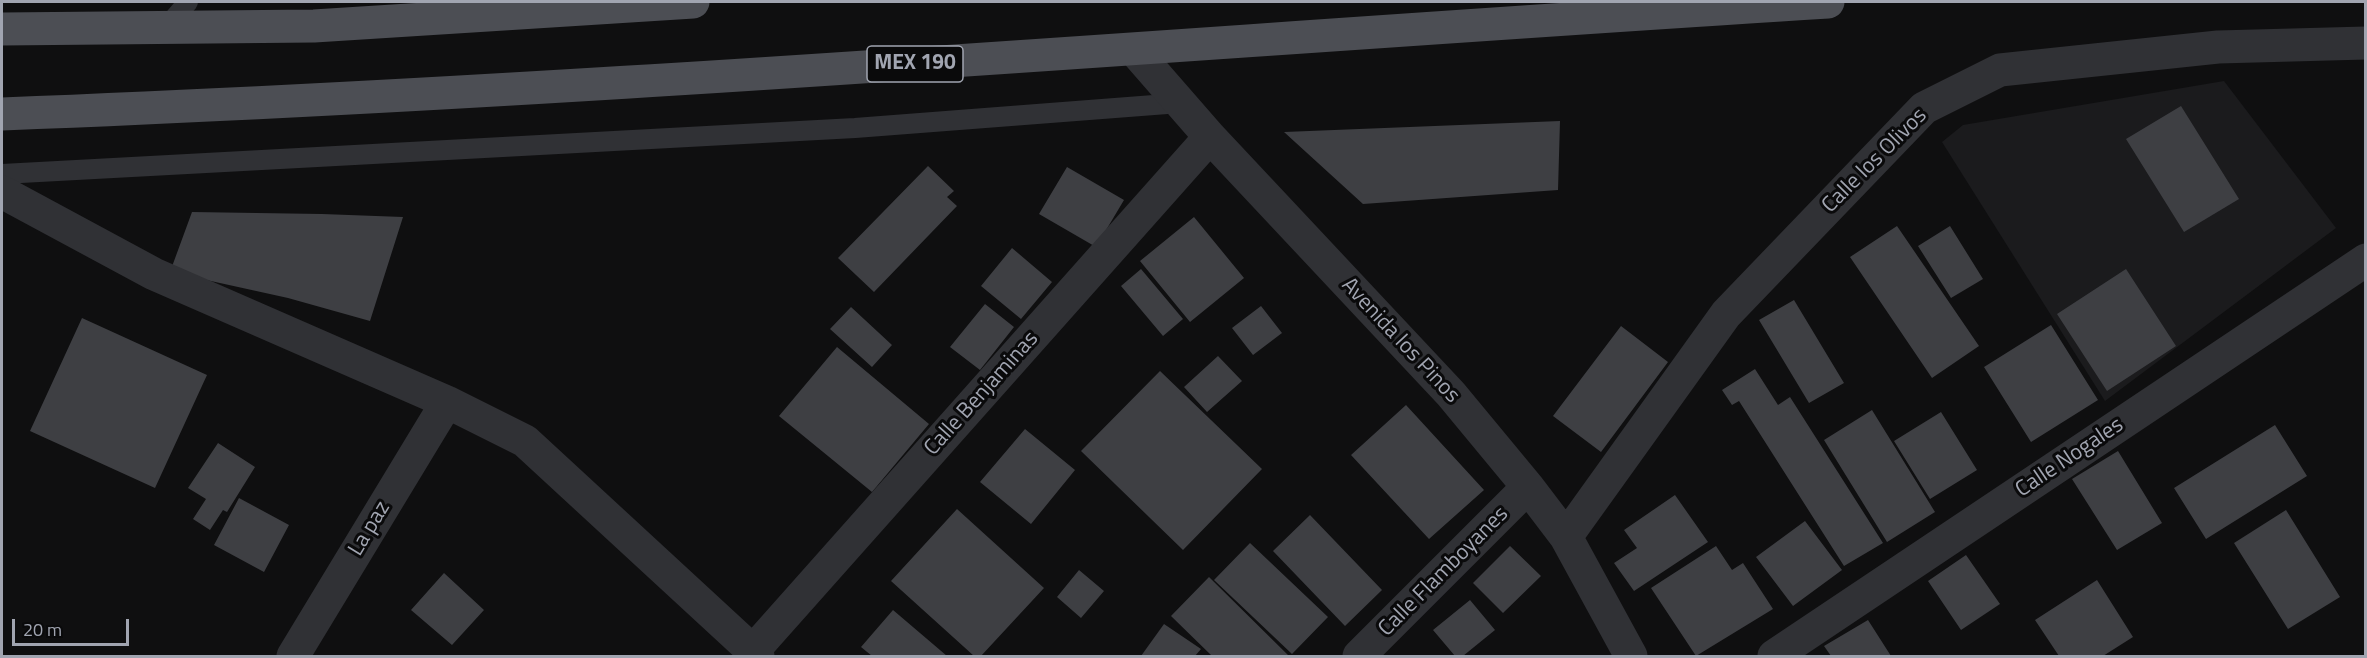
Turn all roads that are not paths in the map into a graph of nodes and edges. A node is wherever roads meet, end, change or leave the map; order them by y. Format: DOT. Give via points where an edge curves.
graph roads {
  1 [pos="188,2"];
  2 [pos="693,2"];
  3 [pos="1828,2"];
  4 [pos="2,29"];
  5 [pos="165,29"];
  6 [pos="2366,43"];
  7 [pos="1135,51"];
  8 [pos="1180,103"];
  9 [pos="2,114"];
  10 [pos="1210,137"];
  11 [pos="2,174"];
  12 [pos="2,192"];
  13 [pos="2366,260"];
  14 [pos="447,402"];
  15 [pos="1528,486"];
  16 [pos="1566,537"];
  17 [pos="755,654"];
  18 [pos="292,657"];
  19 [pos="1359,657"];
  20 [pos="1631,657"];
  21 [pos="1774,657"];
  1 -- 5 [label="lane"];
  2 -- 5 [label="main road" via="314,26"];
  3 -- 7 [label="main road, MEX 190"];
  4 -- 5 [label="main road"];
  6 -- 16 [label="street, Calle los Olivos" via="2218,47 2000,70 1924,108 1726,314"];
  7 -- 8 [label="street, Avenida los Pinos"];
  7 -- 9 [label="main road, MEX 190" via="280,103"];
  8 -- 10 [label="street, Avenida los Pinos"];
  8 -- 11 [label="lane" via="855,128"];
  10 -- 15 [label="street, Avenida los Pinos" via="1451,394"];
  10 -- 17 [label="street, Calle Benjaminas"];
  12 -- 14 [label="street" via="154,274"];
  13 -- 21 [label="street, Calle Nogales"];
  14 -- 17 [label="street" via="525,441"];
  14 -- 18 [label="street, La paz"];
  15 -- 16 [label="street, Avenida los Pinos"];
  15 -- 19 [label="street, Calle Flamboyanes"];
  16 -- 20 [label="street, Avenida los Pinos"];
}
